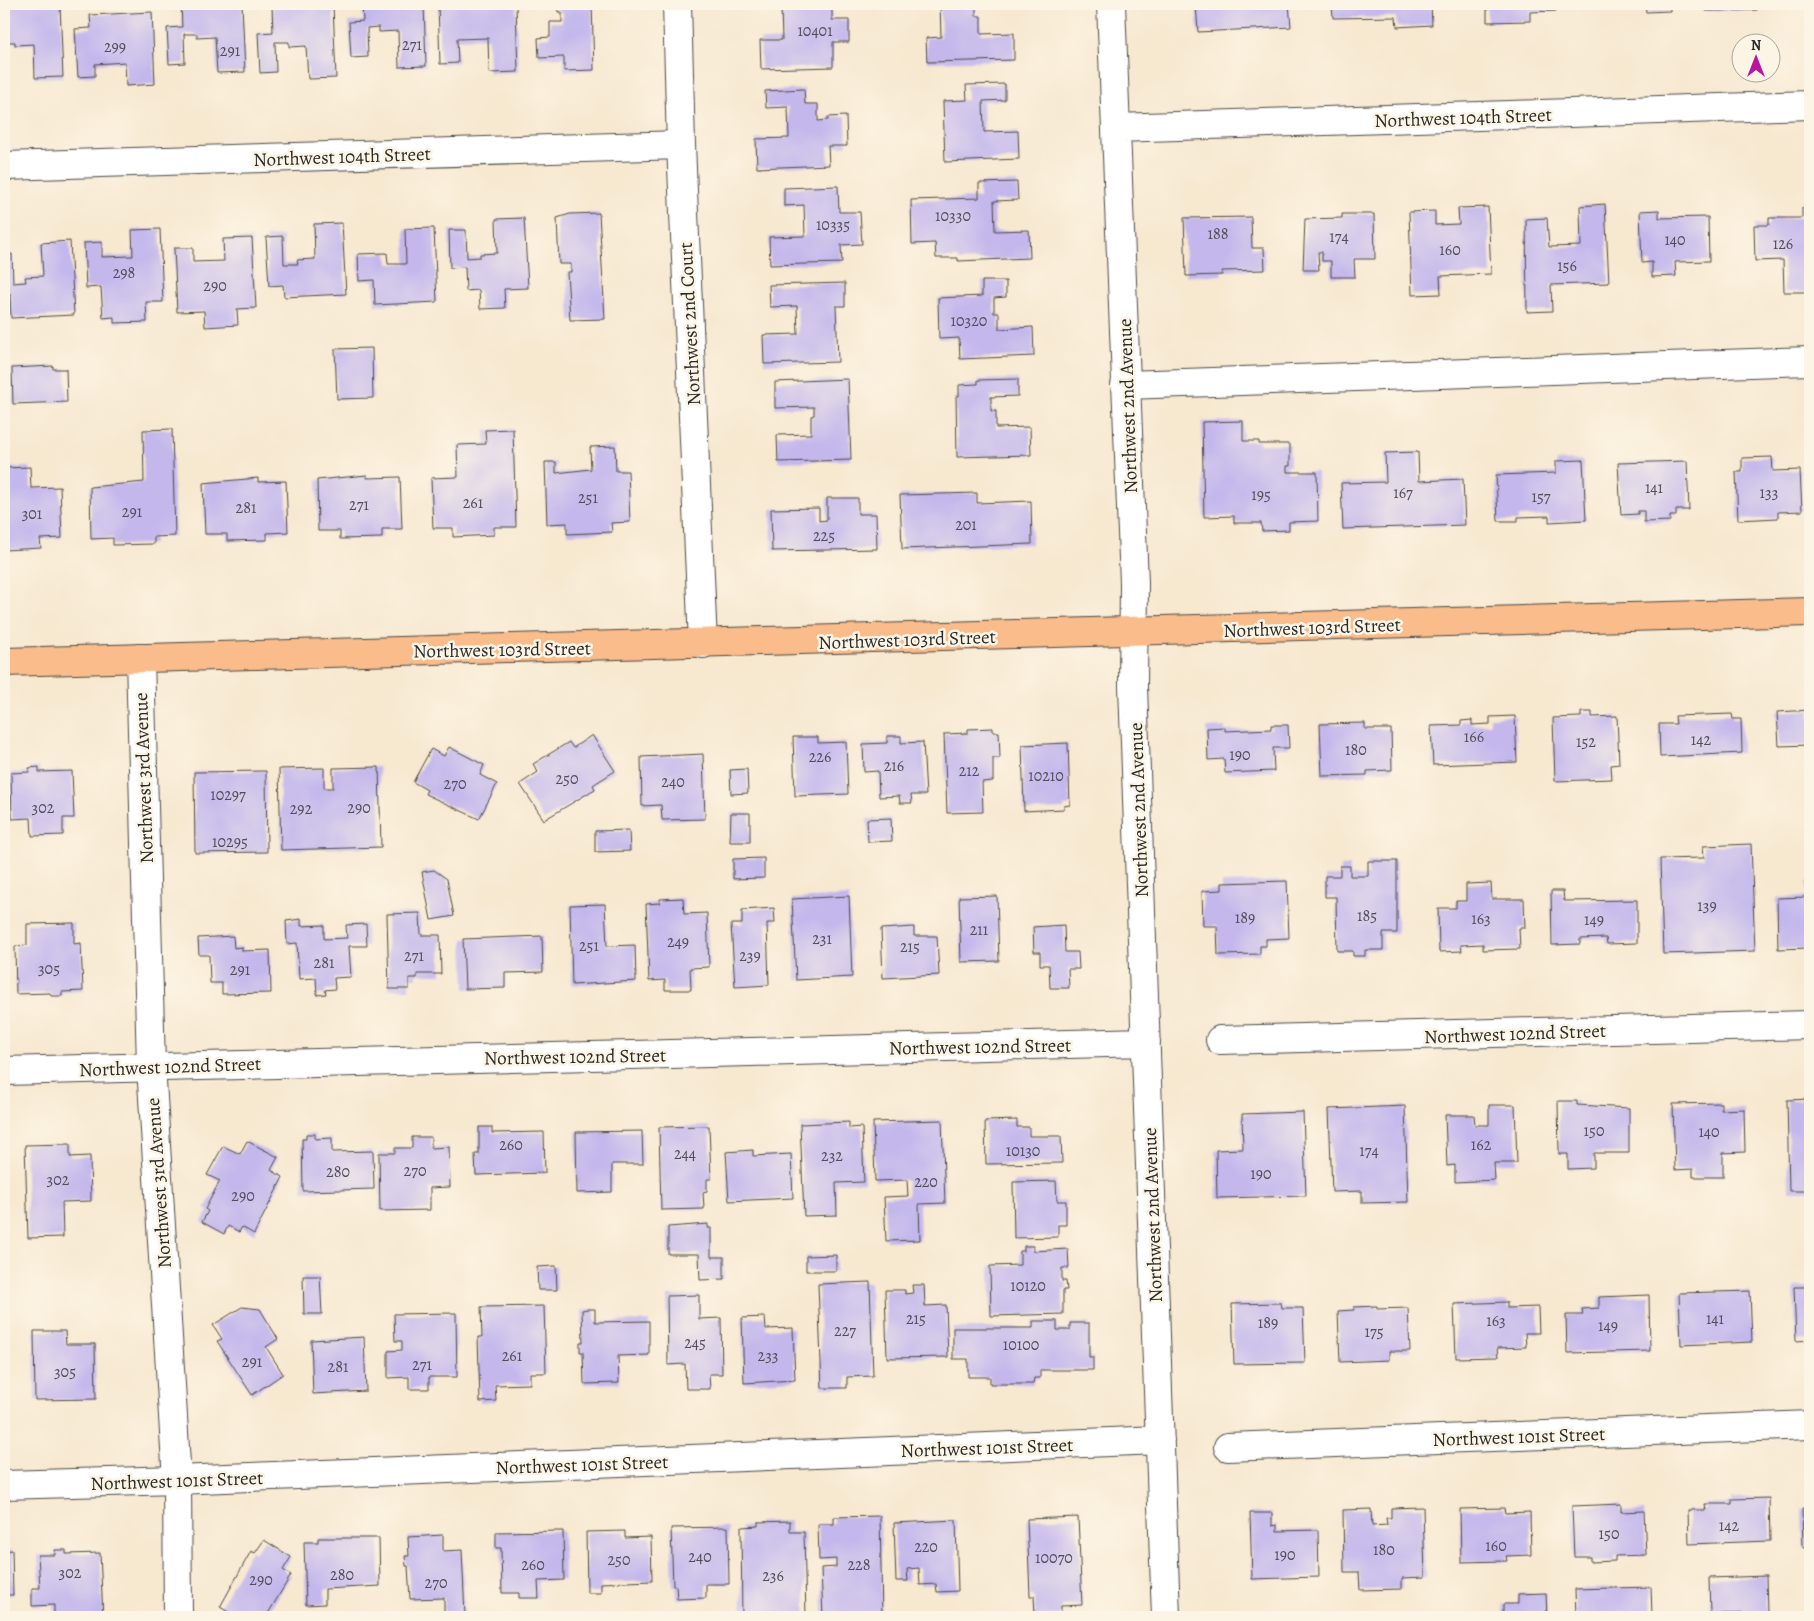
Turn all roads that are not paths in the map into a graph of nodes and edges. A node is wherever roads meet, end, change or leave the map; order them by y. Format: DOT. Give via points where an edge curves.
graph roads {
  1 [pos="677,4"];
  2 [pos="1111,4"];
  3 [pos="1810,105"];
  4 [pos="1116,128"];
  5 [pos="681,145"];
  6 [pos="4,166"];
  7 [pos="1810,361"];
  8 [pos="1125,385"];
  9 [pos="1810,612"];
  10 [pos="1134,632"];
  11 [pos="704,644"];
  12 [pos="140,658"];
  13 [pos="4,662"];
  14 [pos="1810,1025"];
  15 [pos="1220,1040"];
  16 [pos="1146,1042"];
  17 [pos="151,1066"];
  18 [pos="4,1072"];
  19 [pos="1810,1425"];
  20 [pos="1160,1440"];
  21 [pos="1228,1448"];
  22 [pos="177,1480"];
  23 [pos="4,1485"];
  24 [pos="178,1617"];
  25 [pos="1166,1617"];
  1 -- 5 [label="street, Northwest 2nd Court"];
  2 -- 4 [label="street, Northwest 2nd Avenue"];
  3 -- 4 [label="street, Northwest 104th Street"];
  4 -- 8 [label="street, Northwest 2nd Avenue"];
  5 -- 6 [label="street, Northwest 104th Street"];
  5 -- 11 [label="street, Northwest 2nd Court"];
  7 -- 8 [label="street"];
  8 -- 10 [label="street, Northwest 2nd Avenue"];
  9 -- 10 [label="main road, Northwest 103rd Street"];
  10 -- 11 [label="main road, Northwest 103rd Street"];
  10 -- 16 [label="street, Northwest 2nd Avenue" via="1133,686"];
  11 -- 12 [label="main road, Northwest 103rd Street"];
  12 -- 13 [label="main road, Northwest 103rd Street"];
  12 -- 17 [label="street, Northwest 3rd Avenue"];
  14 -- 15 [label="street, Northwest 102nd Street"];
  16 -- 17 [label="street, Northwest 102nd Street"];
  16 -- 20 [label="street, Northwest 2nd Avenue"];
  17 -- 18 [label="street, Northwest 102nd Street"];
  17 -- 22 [label="street, Northwest 3rd Avenue"];
  19 -- 21 [label="street, Northwest 101st Street"];
  20 -- 22 [label="street, Northwest 101st Street"];
  20 -- 25 [label="street, Northwest 2nd Avenue"];
  22 -- 23 [label="street, Northwest 101st Street"];
  22 -- 24 [label="street, Northwest 3rd Avenue"];
}
